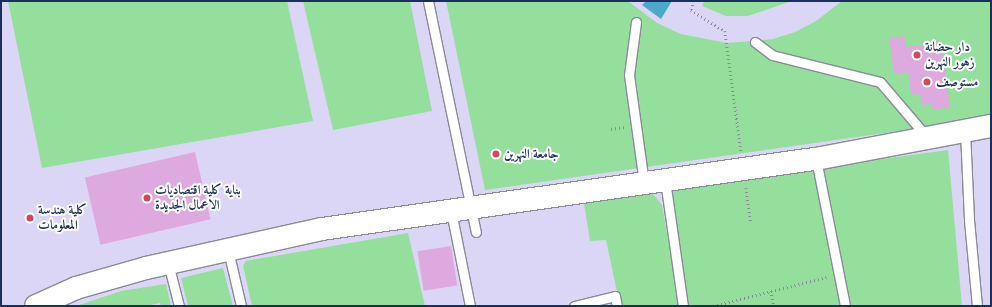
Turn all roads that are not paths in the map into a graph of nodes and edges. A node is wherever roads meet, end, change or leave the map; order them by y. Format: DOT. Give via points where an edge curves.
graph roads {
  1 [pos="428,1"];
  2 [pos="636,22"];
  3 [pos="755,42"];
  4 [pos="991,126"];
  5 [pos="965,129"];
  6 [pos="927,137"];
  7 [pos="816,158"];
  8 [pos="655,181"];
  9 [pos="461,209"];
  10 [pos="476,232"];
  11 [pos="228,250"];
  12 [pos="168,263"];
  13 [pos="36,306"];
  14 [pos="179,306"];
  15 [pos="241,306"];
  16 [pos="470,306"];
  17 [pos="574,306"];
  18 [pos="617,306"];
  19 [pos="684,306"];
  20 [pos="845,306"];
  21 [pos="977,306"];
  1 -- 9 [label="lane"];
  2 -- 8 [label="lane" via="629,75"];
  3 -- 6 [label="lane" via="772,55 880,82"];
  4 -- 5 [label="street"];
  5 -- 6 [label="street"];
  5 -- 21 [label="lane" via="969,220"];
  6 -- 7 [label="street"];
  7 -- 8 [label="street"];
  7 -- 20 [label="lane"];
  8 -- 9 [label="street"];
  8 -- 19 [label="lane"];
  9 -- 10 [label="lane"];
  9 -- 11 [label="street" via="322,229"];
  9 -- 16 [label="lane"];
  11 -- 12 [label="street"];
  11 -- 15 [label="lane"];
  12 -- 13 [label="street" via="76,288"];
  12 -- 14 [label="lane"];
  17 -- 18 [label="lane" via="615,296"];
}
